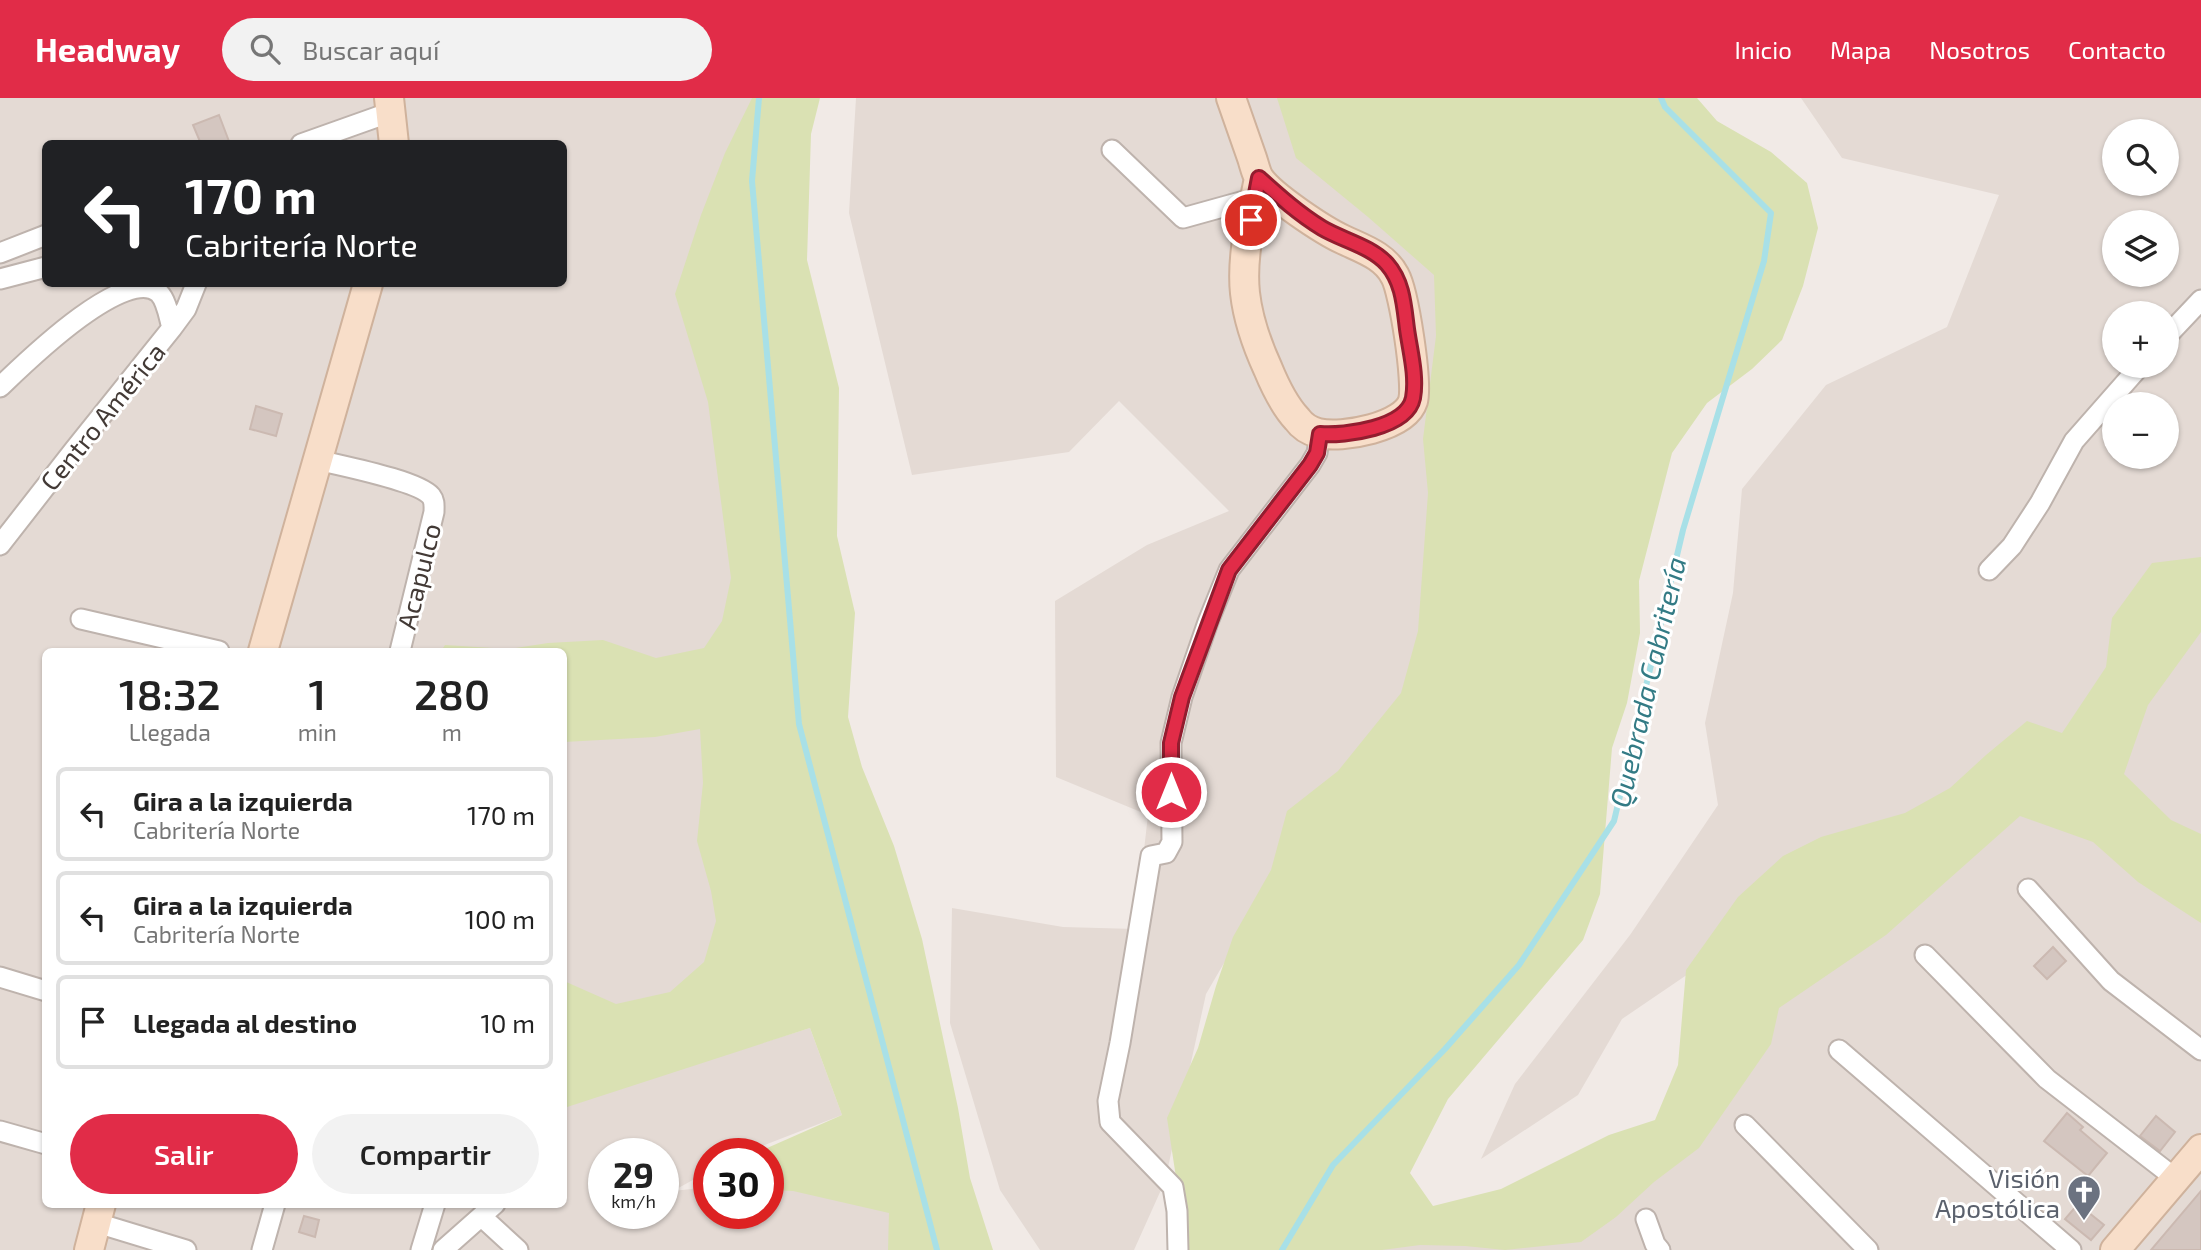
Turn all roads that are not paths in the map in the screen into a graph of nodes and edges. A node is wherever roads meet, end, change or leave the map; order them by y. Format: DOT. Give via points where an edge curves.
graph roads {
  1 [pos="1231,98"];
  2 [pos="390,105"];
  3 [pos="310,140"];
  4 [pos="394,140"];
  5 [pos="1112,150"];
  6 [pos="1257,188"];
  7 [pos="42,237"];
  8 [pos="0,253"];
  9 [pos="42,268"];
  10 [pos="0,279"];
  11 [pos="195,287"];
  12 [pos="367,287"];
  13 [pos="2201,300"];
  14 [pos="2179,323"];
  15 [pos="172,328"];
  16 [pos="2129,378"];
  17 [pos="0,387"];
  18 [pos="1320,434"];
  19 [pos="318,460"];
  20 [pos="0,545"];
  21 [pos="1989,570"];
  22 [pos="81,619"];
  23 [pos="206,648"];
  24 [pos="264,648"];
  25 [pos="401,648"];
  26 [pos="2028,889"];
  27 [pos="1924,955"];
  28 [pos="0,977"];
  29 [pos="42,990"];
  30 [pos="1839,1050"];
  31 [pos="2201,1050"];
  32 [pos="1745,1125"];
  33 [pos="0,1131"];
  34 [pos="42,1143"];
  35 [pos="2201,1149"];
  36 [pos="2175,1178"];
  37 [pos="274,1208"];
  38 [pos="434,1208"];
  39 [pos="489,1211"];
  40 [pos="99,1213"];
  41 [pos="1646,1219"];
  42 [pos="89,1250"];
  43 [pos="186,1250"];
  44 [pos="262,1250"];
  45 [pos="421,1250"];
  46 [pos="443,1250"];
  47 [pos="518,1250"];
  48 [pos="1178,1250"];
  49 [pos="1660,1250"];
  50 [pos="1868,1250"];
  51 [pos="2071,1250"];
  52 [pos="2115,1250"];
  1 -- 6 [label="street"];
  2 -- 3 [label="street"];
  2 -- 4 [label="street"];
  5 -- 6 [label="street" via="1183,218"];
  6 -- 18 [label="street" via="1247,243 1245,291 1250,319 1288,407 1310,431"];
  6 -- 18 [label="street" via="1278,195 1321,228 1385,262 1402,292 1414,383 1407,412 1374,428"];
  7 -- 8 [label="street"];
  9 -- 10 [label="street"];
  11 -- 15 [label="street, Centro América"];
  12 -- 19 [label="street"];
  13 -- 14 [label="street"];
  15 -- 17 [label="street" via="159,293 146,288 127,291 61,331"];
  15 -- 20 [label="street, Centro América"];
  16 -- 21 [label="street" via="2074,441 2012,546"];
  18 -- 48 [label="street" via="1310,465 1229,570 1182,697 1171,743 1172,842 1166,853 1151,856 1108,1101 1110,1122 1173,1186"];
  19 -- 24 [label="street"];
  19 -- 25 [label="street, Acapulco" via="407,483 430,494 434,501"];
  22 -- 23 [label="street"];
  26 -- 31 [label="street" via="2111,981"];
  27 -- 36 [label="street" via="2048,1079"];
  28 -- 29 [label="street"];
  30 -- 51 [label="street"];
  32 -- 50 [label="street"];
  33 -- 34 [label="street"];
  35 -- 36 [label="street"];
  36 -- 52 [label="street"];
  37 -- 44 [label="street"];
  38 -- 45 [label="street"];
  39 -- 46 [label="street"];
  39 -- 47 [label="street"];
  40 -- 42 [label="street"];
  40 -- 43 [label="street"];
  41 -- 49 [label="street"];
}
